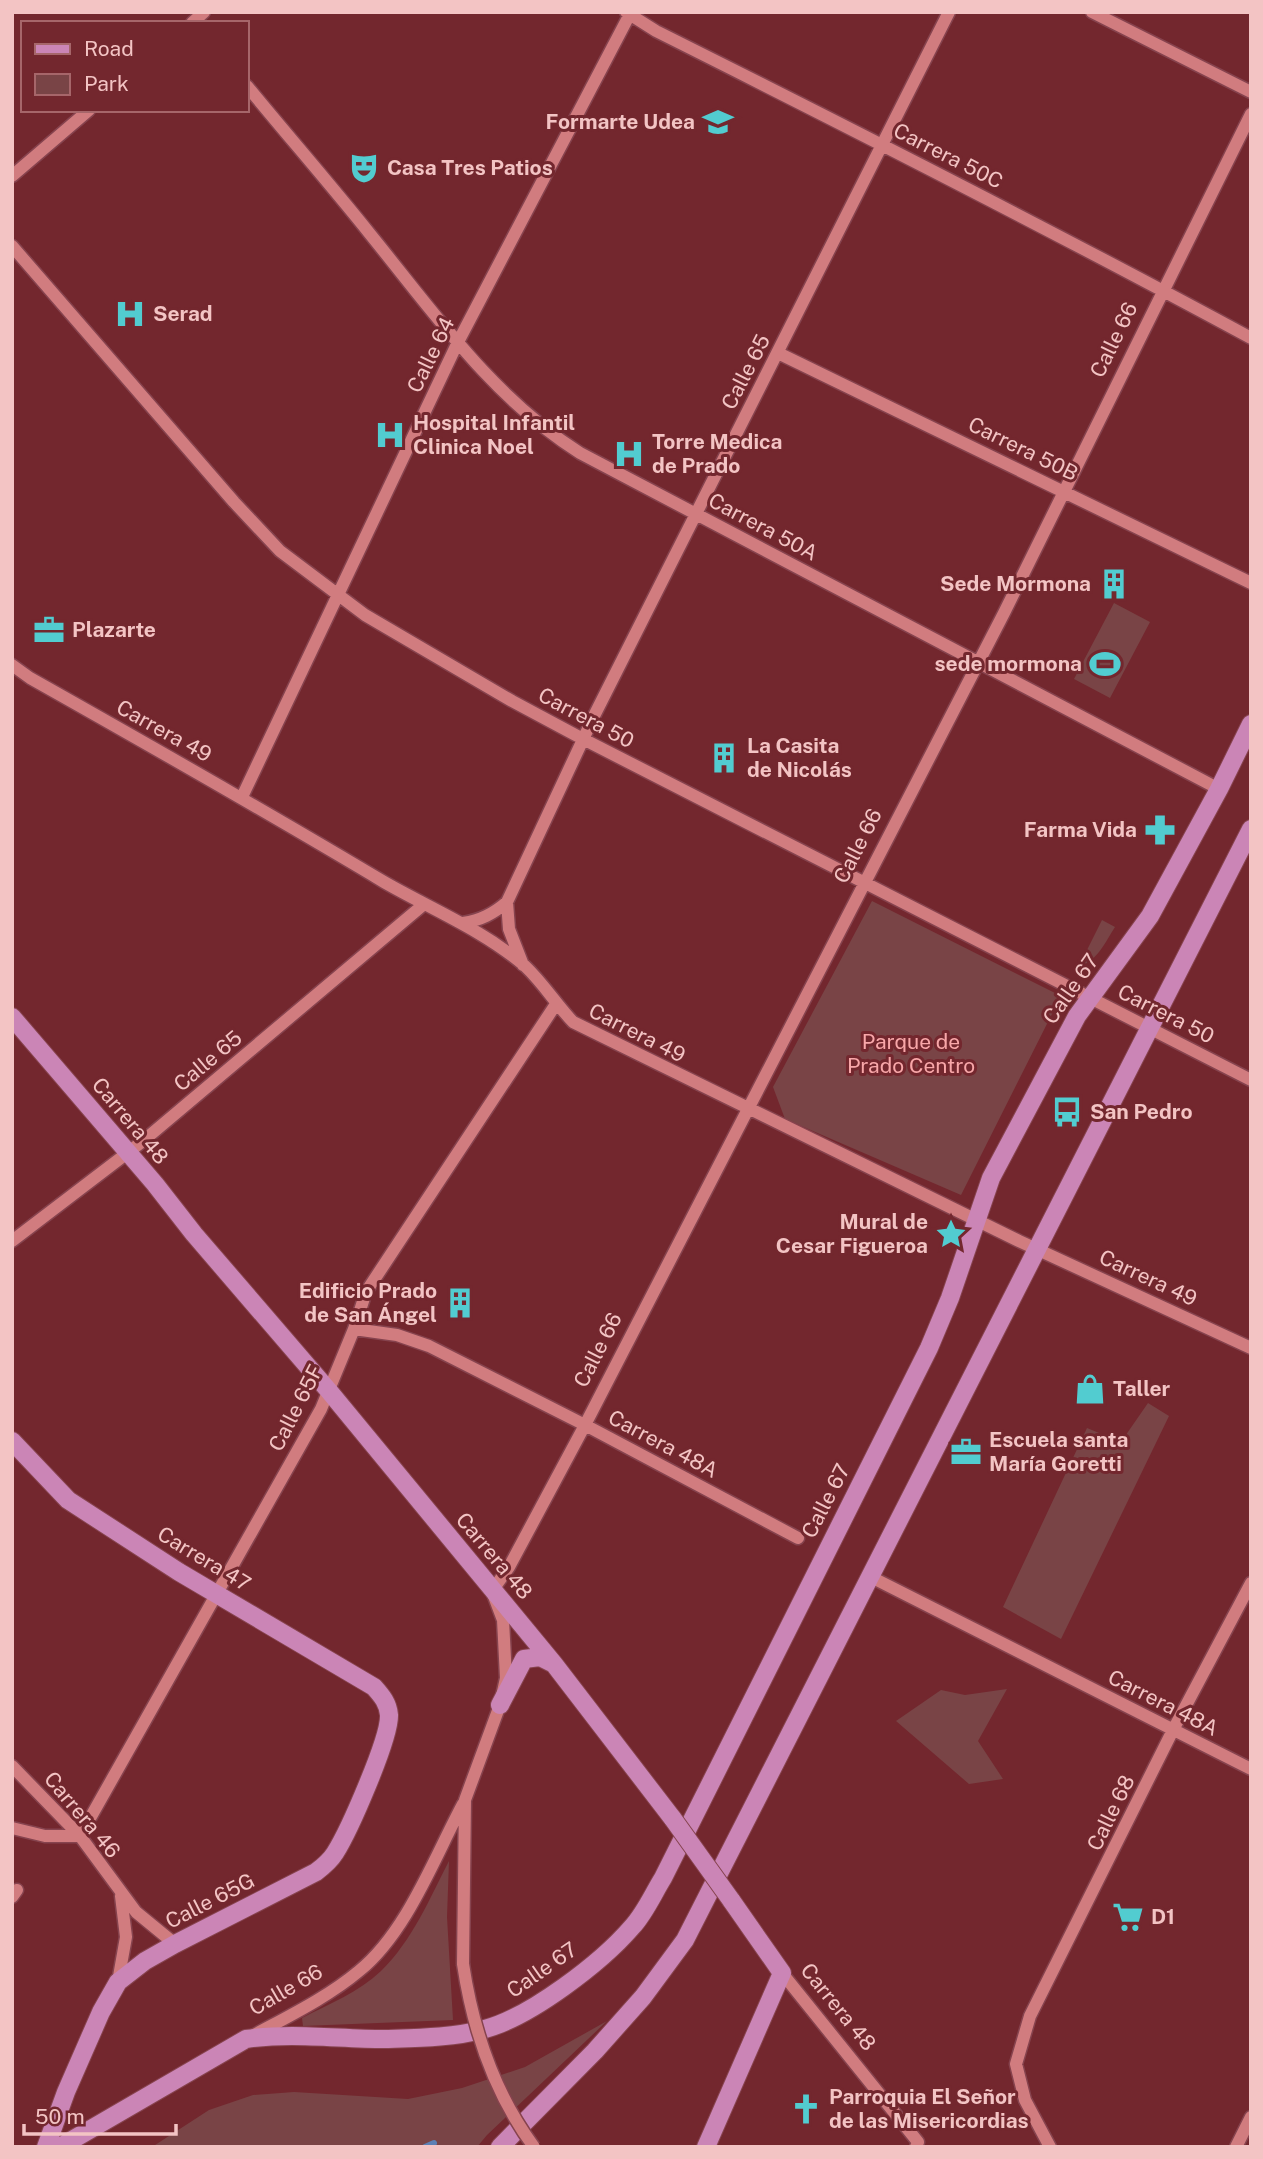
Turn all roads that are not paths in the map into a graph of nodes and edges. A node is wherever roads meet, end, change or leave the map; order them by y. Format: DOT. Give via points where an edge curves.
graph roads {
  1 [pos="949,12"];
  2 [pos="1092,12"];
  3 [pos="629,13"];
  4 [pos="248,87"];
  5 [pos="1251,92"];
  6 [pos="87,112"];
  7 [pos="1251,114"];
  8 [pos="883,144"];
  9 [pos="12,176"];
  10 [pos="12,246"];
  11 [pos="1163,291"];
  12 [pos="1251,338"];
  13 [pos="457,344"];
  14 [pos="778,353"];
  15 [pos="1064,491"];
  16 [pos="696,514"];
  17 [pos="1251,583"];
  18 [pos="339,594"];
  19 [pos="978,662"];
  20 [pos="12,665"];
  21 [pos="1251,724"];
  22 [pos="583,738"];
  23 [pos="1219,789"];
  24 [pos="242,797"];
  25 [pos="1251,830"];
  26 [pos="865,882"];
  27 [pos="507,902"];
  28 [pos="423,905"];
  29 [pos="463,923"];
  30 [pos="523,965"];
  31 [pos="1090,997"];
  32 [pos="556,1004"];
  33 [pos="12,1017"];
  34 [pos="1150,1027"];
  35 [pos="1251,1080"];
  36 [pos="748,1109"];
  37 [pos="127,1153"];
  38 [pos="976,1220"];
  39 [pos="12,1241"];
  40 [pos="1038,1248"];
  41 [pos="354,1329"];
  42 [pos="1251,1348"];
  43 [pos="329,1391"];
  44 [pos="585,1425"];
  45 [pos="12,1441"];
  46 [pos="798,1538"];
  47 [pos="871,1577"];
  48 [pos="1251,1583"];
  49 [pos="492,1591"];
  50 [pos="215,1593"];
  51 [pos="554,1664"];
  52 [pos="384,1699"];
  53 [pos="500,1705"];
  54 [pos="1173,1730"];
  55 [pos="12,1766"];
  56 [pos="1251,1769"];
  57 [pos="465,1800"];
  58 [pos="12,1828"];
  59 [pos="80,1836"];
  60 [pos="120,1892"];
  61 [pos="175,1944"];
  62 [pos="782,1973"];
  63 [pos="118,1982"];
  64 [pos="246,2039"];
  65 [pos="1251,2118"];
  66 [pos="76,2140"];
  67 [pos="917,2144"];
  68 [pos="46,2147"];
  69 [pos="60,2147"];
  70 [pos="500,2147"];
  71 [pos="534,2147"];
  72 [pos="706,2147"];
  73 [pos="1050,2147"];
  74 [pos="1236,2147"];
  1 -- 8 [label="street, Calle 65"];
  2 -- 5 [label="street"];
  3 -- 8 [label="street, Carrera 50C" via="656,31"];
  3 -- 13 [label="street, Calle 64"];
  4 -- 13 [label="street, Carrera 50A"];
  6 -- 9 [label="street"];
  7 -- 11 [label="street, Calle 66"];
  8 -- 11 [label="street, Carrera 50C"];
  8 -- 14 [label="street, Calle 65"];
  10 -- 18 [label="street, Carrera 50" via="279,551"];
  11 -- 12 [label="street, Carrera 50C"];
  11 -- 15 [label="street, Calle 66"];
  13 -- 16 [label="street, Carrera 50A" via="547,432"];
  13 -- 18 [label="street, Calle 64"];
  14 -- 15 [label="street, Carrera 50B"];
  14 -- 16 [label="street, Calle 65"];
  15 -- 17 [label="street, Carrera 50B"];
  15 -- 19 [label="street, Calle 66"];
  16 -- 19 [label="street, Carrera 50A"];
  16 -- 22 [label="street, Calle 65"];
  18 -- 22 [label="street, Carrera 50" via="365,615"];
  18 -- 24 [label="street, Calle 64"];
  19 -- 23 [label="street, Carrera 50A"];
  19 -- 26 [label="street, Calle 66"];
  20 -- 24 [label="street, Carrera 49"];
  21 -- 23 [label="main road, Calle 67"];
  22 -- 26 [label="street, Carrera 50"];
  22 -- 27 [label="street, Calle 65"];
  23 -- 31 [label="main road, Calle 67" via="1144,925"];
  24 -- 28 [label="street, Carrera 49"];
  25 -- 34 [label="main road"];
  26 -- 31 [label="street, Carrera 50"];
  26 -- 36 [label="street, Calle 66"];
  27 -- 29 [label="street" via="480,920"];
  27 -- 30 [label="street" via="509,929"];
  28 -- 29 [label="street, Carrera 49"];
  28 -- 37 [label="street, Calle 65"];
  29 -- 30 [label="street, Carrera 49"];
  30 -- 32 [label="street, Carrera 49"];
  31 -- 34 [label="street, Carrera 50"];
  31 -- 38 [label="main road, Calle 67" via="1060,1044"];
  32 -- 36 [label="street, Carrera 49" via="573,1022"];
  32 -- 41 [label="street, Calle 65F" via="366,1292"];
  33 -- 37 [label="main road, Carrera 48"];
  34 -- 35 [label="street, Carrera 50"];
  34 -- 40 [label="main road"];
  36 -- 38 [label="street, Carrera 49"];
  36 -- 44 [label="street, Calle 66"];
  37 -- 39 [label="street, Calle 65"];
  37 -- 43 [label="main road, Carrera 48"];
  38 -- 40 [label="street, Carrera 49"];
  38 -- 64 [label="main road, Calle 67" via="929,1348 663,1878 632,1927 532,2008 486,2029 383,2039"];
  40 -- 42 [label="street, Carrera 49"];
  40 -- 47 [label="main road"];
  41 -- 43 [label="street, Calle 65F"];
  41 -- 44 [label="street, Carrera 48A" via="412,1339"];
  43 -- 49 [label="main road, Carrera 48"];
  43 -- 50 [label="street, Calle 65F"];
  44 -- 46 [label="street, Carrera 48A"];
  44 -- 49 [label="street, Calle 66"];
  45 -- 50 [label="main road, Carrera 47" via="68,1500"];
  47 -- 54 [label="street, Carrera 48A"];
  47 -- 70 [label="main road" via="671,1962 595,2051"];
  48 -- 54 [label="street, Calle 68"];
  49 -- 51 [label="main road, Carrera 48"];
  49 -- 53 [label="street" via="504,1631 506,1678"];
  50 -- 52 [label="main road, Carrera 47" via="365,1682"];
  50 -- 59 [label="street, Calle 65F"];
  51 -- 53 [label="main road" via="540,1657 524,1659"];
  51 -- 62 [label="main road, Carrera 48, bridge" via="673,1819"];
  52 -- 61 [label="main road, Calle 65G" via="389,1719 385,1740 342,1840 327,1863"];
  53 -- 57 [label="street"];
  54 -- 56 [label="street, Carrera 48A"];
  54 -- 73 [label="street, Calle 68" via="1030,2016 1016,2064 1025,2100"];
  55 -- 59 [label="street, Carrera 46"];
  57 -- 64 [label="street, Calle 66" via="412,1902 377,1953 347,1980"];
  57 -- 71 [label="street, bridge" via="463,1964 470,2006 485,2058"];
  58 -- 59 [label="street" via="45,1836"];
  59 -- 60 [label="street, Carrera 46"];
  60 -- 61 [label="street, Carrera 46" via="136,1912"];
  60 -- 63 [label="street, Carrera 46" via="126,1937"];
  61 -- 63 [label="main road, Calle 65G"];
  62 -- 67 [label="street, Carrera 48"];
  62 -- 72 [label="main road"];
  63 -- 68 [label="main road, Calle 65G" via="71,2080"];
  64 -- 66 [label="main road, Calle 66"];
  65 -- 74 [label="street"];
  66 -- 69 [label="main road, Calle 66"];
}
